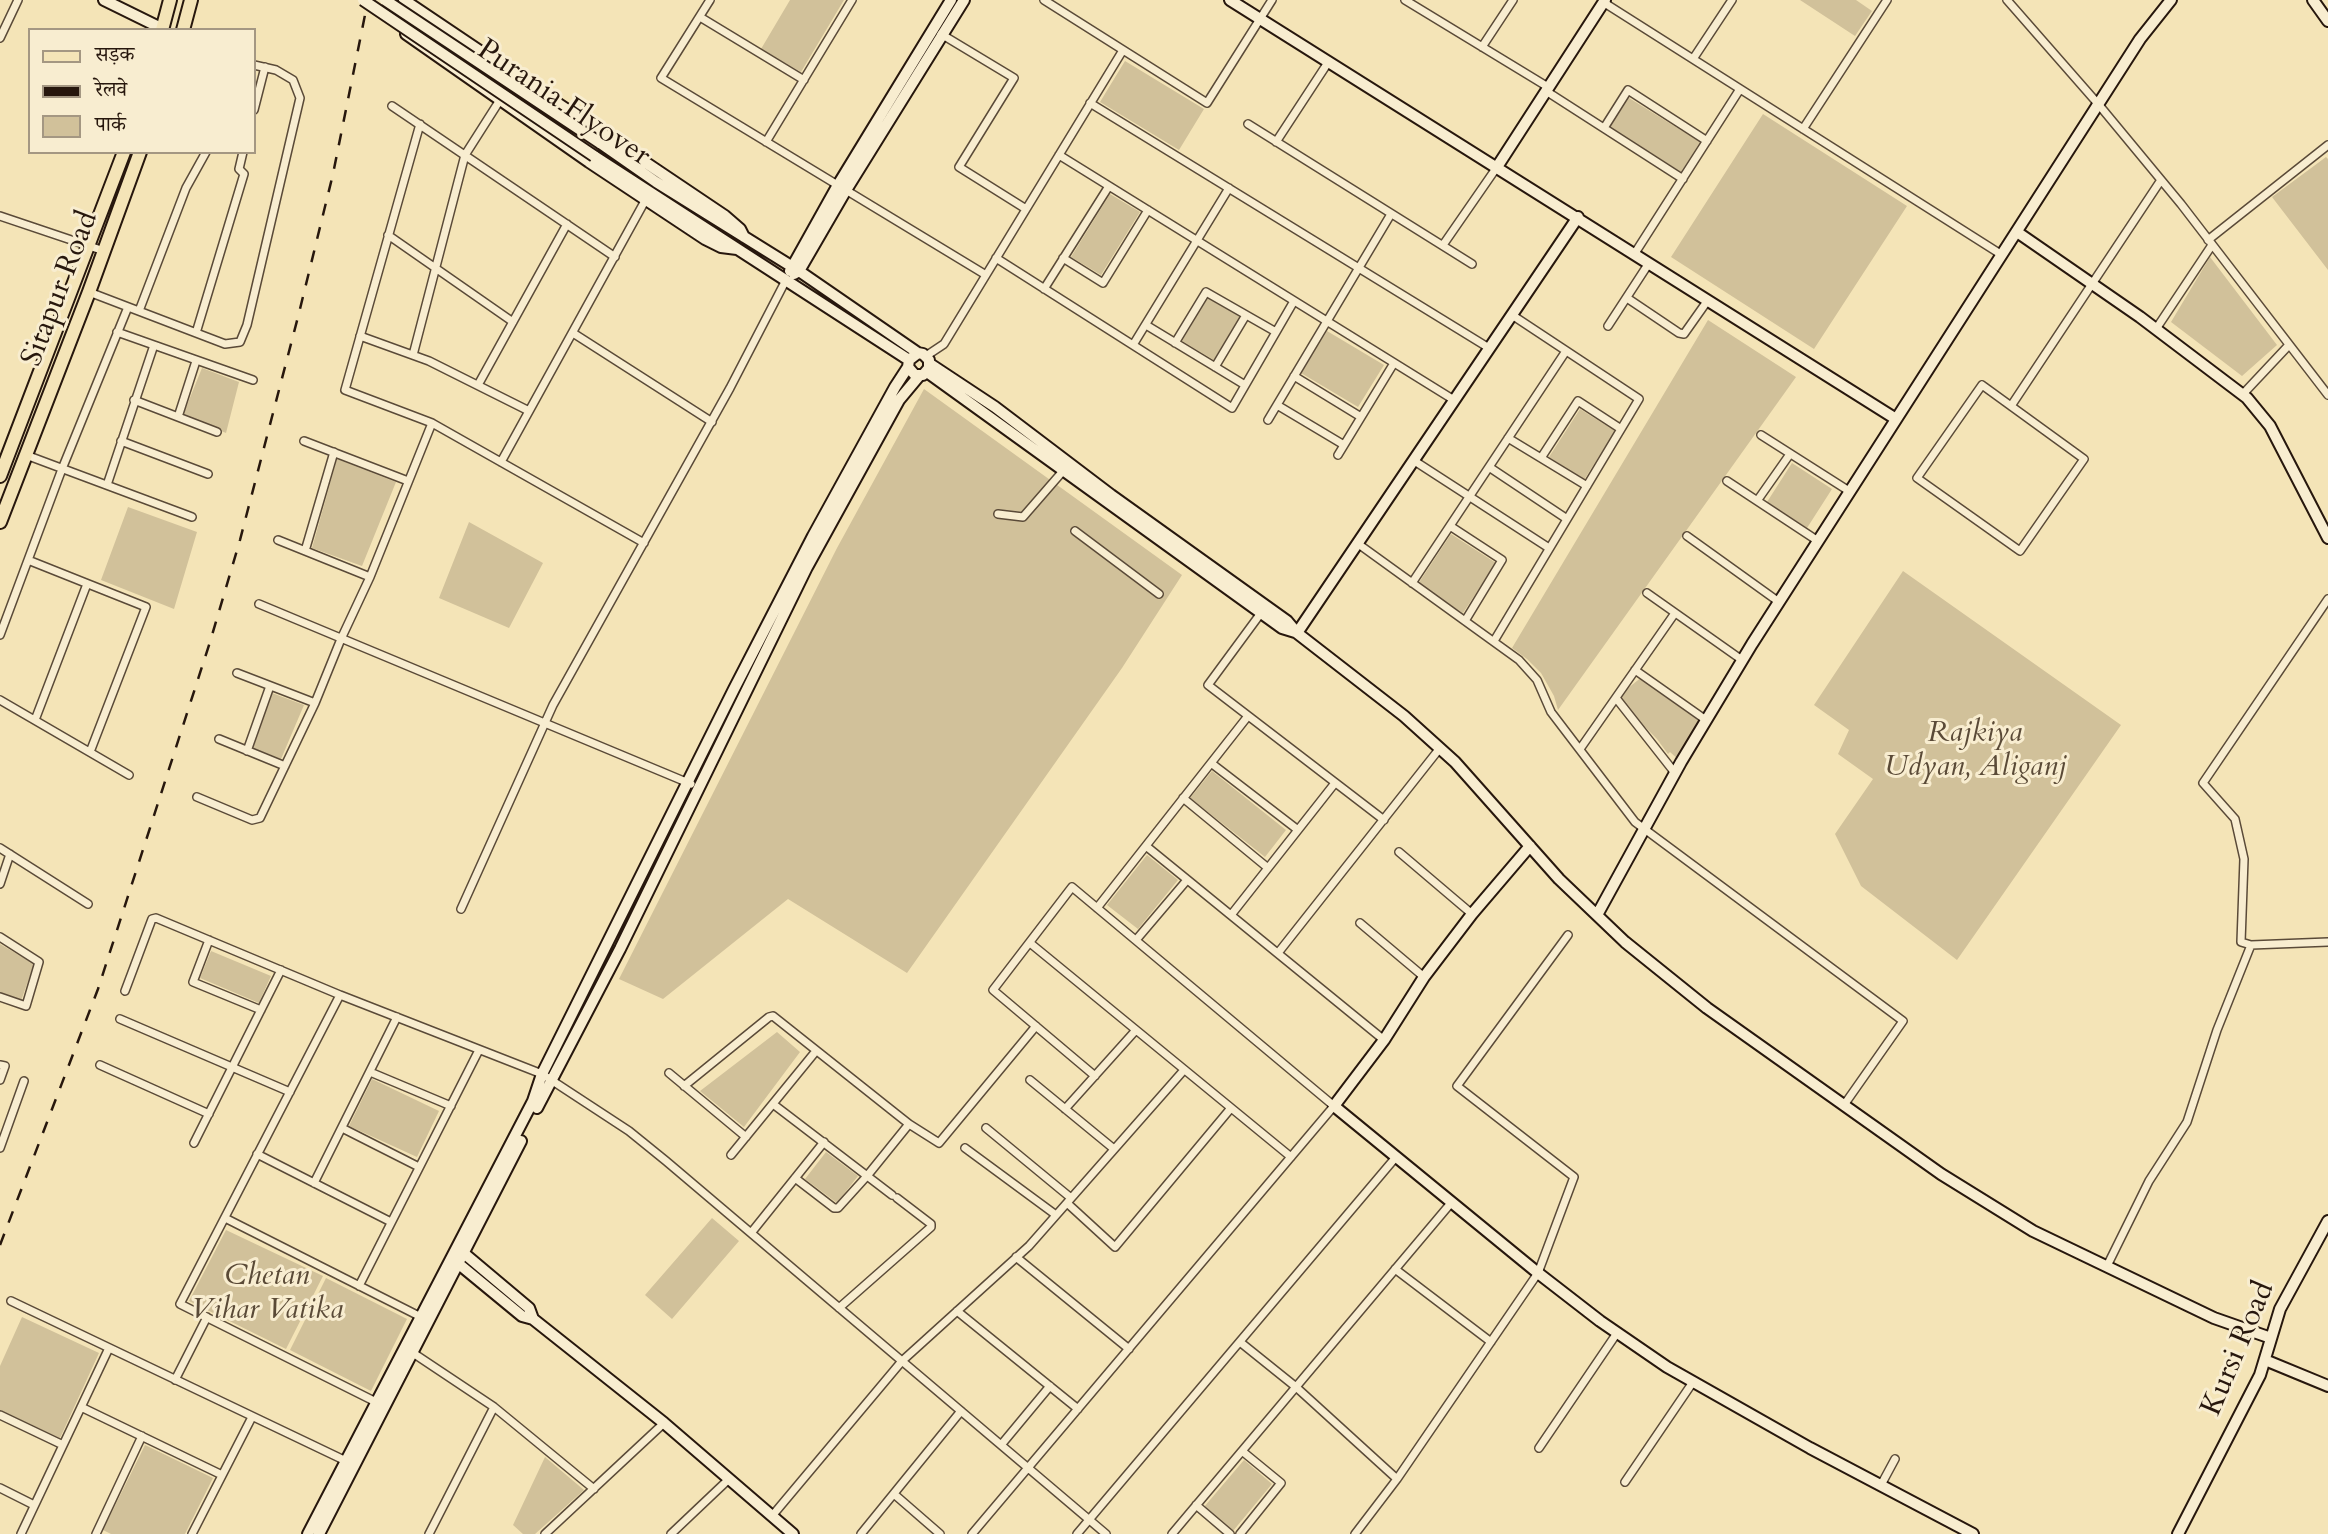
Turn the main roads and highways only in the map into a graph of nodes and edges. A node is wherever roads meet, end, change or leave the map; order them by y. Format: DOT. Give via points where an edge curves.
graph roads {
  1 [pos="170,0"];
  2 [pos="191,0"];
  3 [pos="162,28"];
  4 [pos="184,28"];
  5 [pos="123,154"];
  6 [pos="139,154"];
  7 [pos="0,476"];
  8 [pos="0,522"];
  1 -- 3 [label="main road"];
  2 -- 4 [label="main road"];
  5 -- 7 [label="main road, Sitapur Road"];
  6 -- 8 [label="main road, Sitapur Road"];
}
